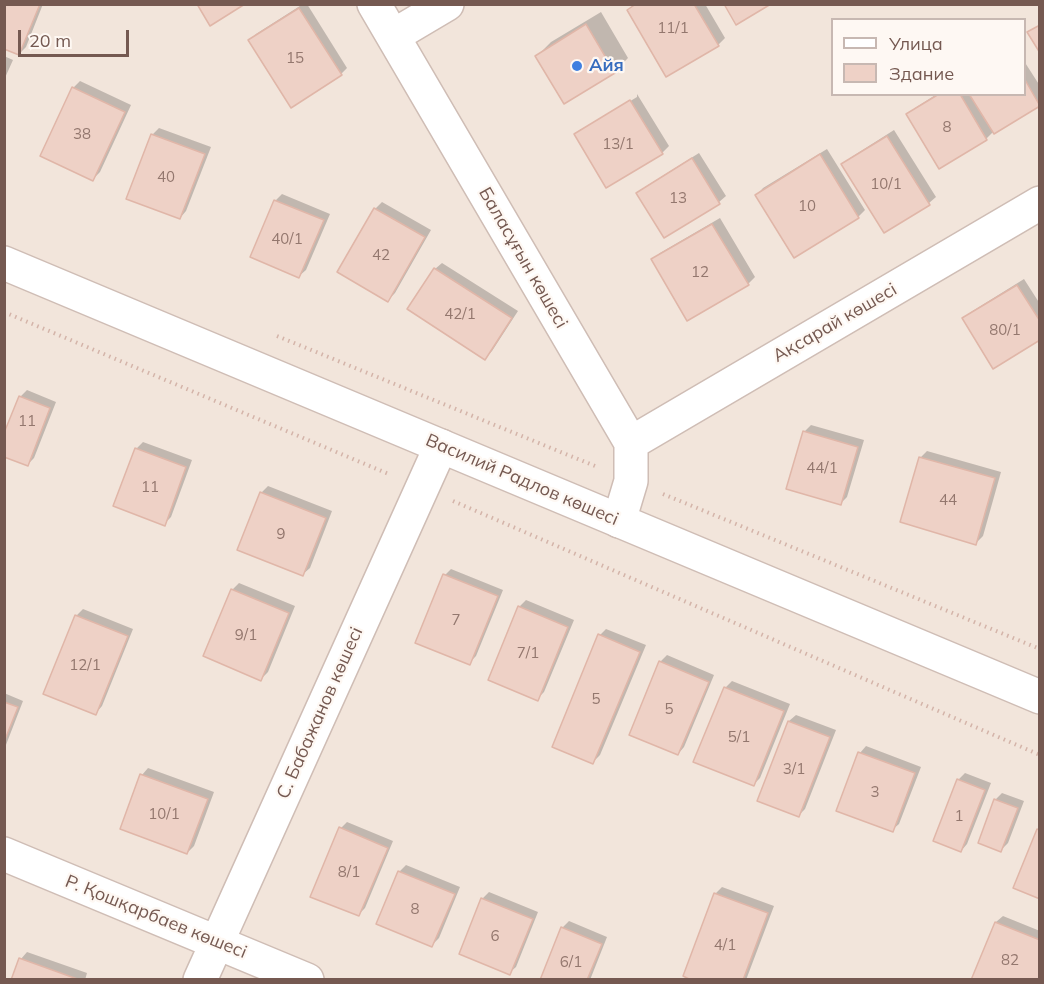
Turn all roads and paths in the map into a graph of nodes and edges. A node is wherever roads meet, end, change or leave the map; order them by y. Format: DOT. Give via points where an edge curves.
graph roads {
  1 [pos="374,4"];
  2 [pos="447,4"];
  3 [pos="393,36"];
  4 [pos="1040,202"];
  5 [pos="4,263"];
  6 [pos="4,312"];
  7 [pos="268,332"];
  8 [pos="631,443"];
  9 [pos="441,446"];
  10 [pos="631,481"];
  11 [pos="422,488"];
  12 [pos="619,521"];
  13 [pos="1040,649"];
  14 [pos="1040,697"];
  15 [pos="1040,755"];
  16 [pos="4,854"];
  17 [pos="216,941"];
  18 [pos="200,980"];
  19 [pos="307,980"];
  1 -- 3 [label="street, Баласұғын көшесі"];
  2 -- 3 [label="street"];
  3 -- 8 [label="street, Баласұғын көшесі"];
  4 -- 8 [label="street, Ақсарай көшесі"];
  5 -- 9 [label="street, Василий Радлов көшесі"];
  6 -- 11 [label="path"];
  7 -- 10 [label="path"];
  8 -- 10 [label="street"];
  9 -- 11 [label="street, С. Бабажанов көшесі"];
  9 -- 12 [label="street, Василий Радлов көшесі"];
  10 -- 12 [label="street"];
  10 -- 13 [label="path"];
  11 -- 15 [label="path"];
  11 -- 17 [label="street, С. Бабажанов көшесі"];
  12 -- 14 [label="street, Василий Радлов көшесі"];
  16 -- 17 [label="street, Р. Қошқарбаев көшесі"];
  17 -- 18 [label="street, С. Бабажанов көшесі"];
  17 -- 19 [label="street, Р. Қошқарбаев көшесі"];
}
